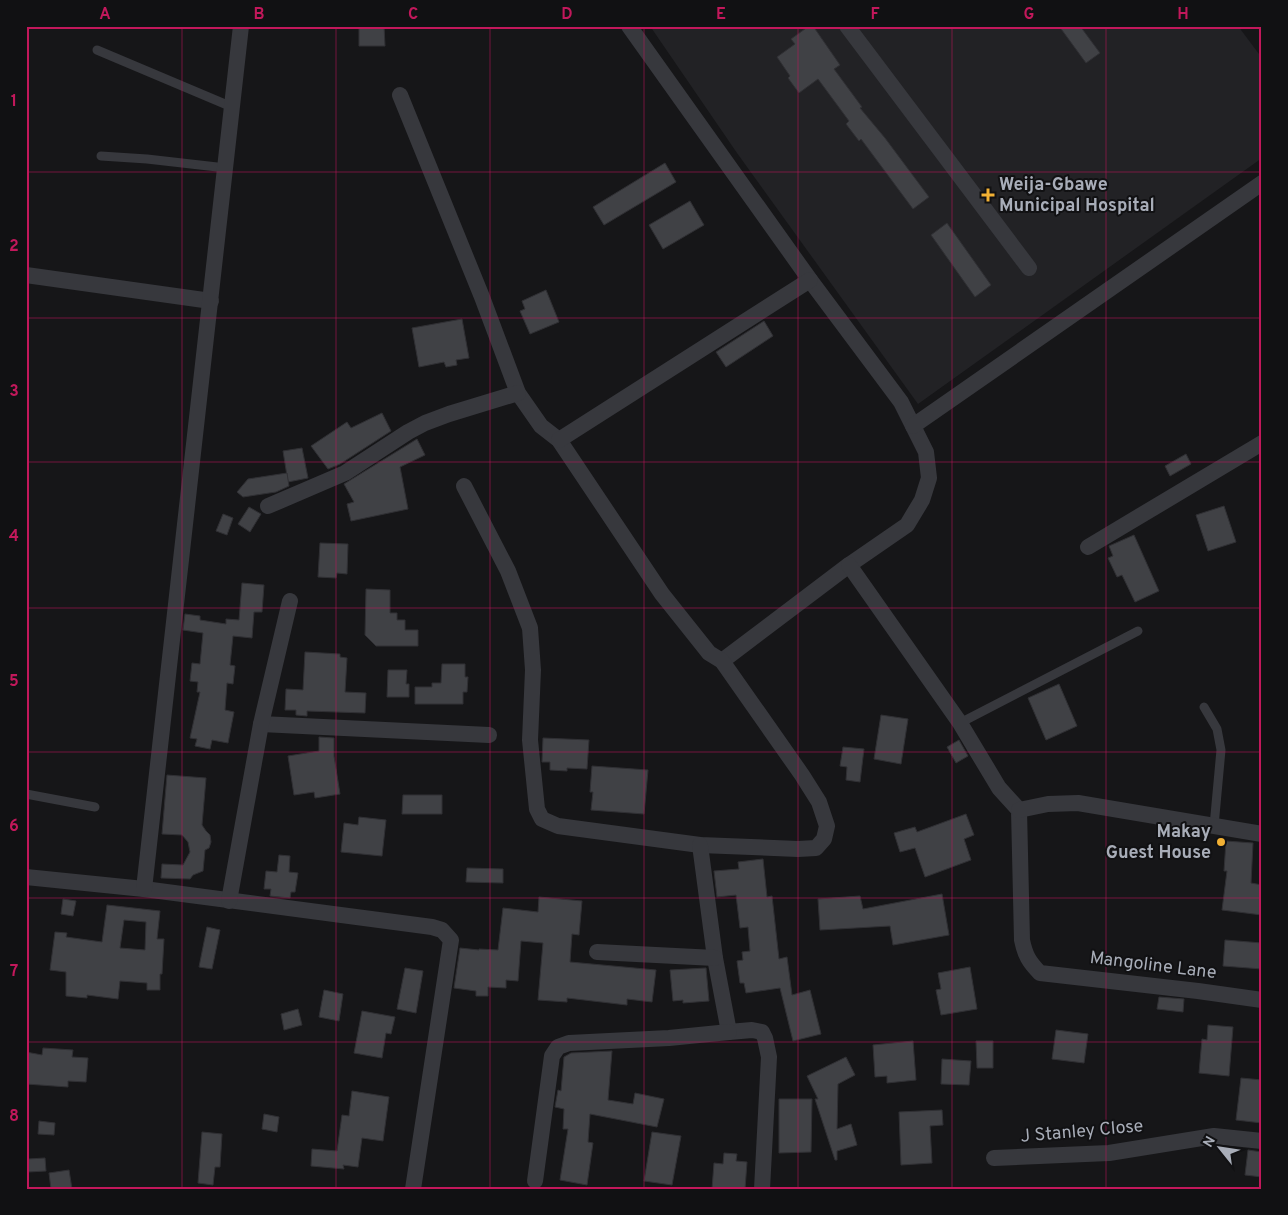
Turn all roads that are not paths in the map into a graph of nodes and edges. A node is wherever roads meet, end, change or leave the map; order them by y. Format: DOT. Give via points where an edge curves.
graph roads {
  1 [pos="241,26"];
  2 [pos="629,26"];
  3 [pos="853,28"];
  4 [pos="97,50"];
  5 [pos="400,95"];
  6 [pos="232,107"];
  7 [pos="101,156"];
  8 [pos="226,168"];
  9 [pos="1262,183"];
  10 [pos="1029,268"];
  11 [pos="26,275"];
  12 [pos="810,280"];
  13 [pos="211,301"];
  14 [pos="518,393"];
  15 [pos="913,426"];
  16 [pos="559,440"];
  17 [pos="1262,443"];
  18 [pos="464,486"];
  19 [pos="268,506"];
  20 [pos="1088,547"];
  21 [pos="849,565"];
  22 [pos="290,601"];
  23 [pos="1138,631"];
  24 [pos="722,661"];
  25 [pos="1204,707"];
  26 [pos="960,723"];
  27 [pos="261,724"];
  28 [pos="489,735"];
  29 [pos="26,794"];
  30 [pos="95,807"];
  31 [pos="1019,810"];
  32 [pos="1214,826"];
  33 [pos="1262,834"];
  34 [pos="700,845"];
  35 [pos="26,877"];
  36 [pos="144,889"];
  37 [pos="229,901"];
  38 [pos="597,952"];
  39 [pos="715,958"];
  40 [pos="1262,1000"];
  41 [pos="729,1032"];
  42 [pos="1262,1141"];
  43 [pos="994,1158"];
  44 [pos="535,1181"];
  45 [pos="414,1189"];
  46 [pos="762,1189"];
  1 -- 6 [label="street"];
  2 -- 12 [label="street"];
  3 -- 10 [label="street"];
  4 -- 6 [label="lane"];
  5 -- 14 [label="street"];
  6 -- 8 [label="street"];
  7 -- 8 [label="lane"];
  8 -- 13 [label="street"];
  9 -- 15 [label="street"];
  11 -- 13 [label="street"];
  12 -- 15 [label="street" via="902,402"];
  12 -- 16 [label="street"];
  13 -- 36 [label="street"];
  14 -- 16 [label="street" via="541,426"];
  14 -- 19 [label="street" via="425,423 345,473"];
  15 -- 21 [label="street" via="926,452 929,478 922,500 907,525"];
  16 -- 24 [label="street" via="662,594 709,653"];
  17 -- 20 [label="street"];
  18 -- 34 [label="street" via="508,571 530,628 533,670 530,740 537,809 542,820 558,826"];
  21 -- 24 [label="street"];
  21 -- 26 [label="street"];
  22 -- 27 [label="street"];
  23 -- 26 [label="lane"];
  24 -- 34 [label="street" via="802,774 827,826 824,839 816,848"];
  25 -- 32 [label="lane" via="1217,729 1221,750"];
  26 -- 31 [label="street" via="999,788"];
  27 -- 28 [label="street"];
  27 -- 37 [label="street"];
  29 -- 30 [label="lane"];
  31 -- 32 [label="street" via="1048,804 1078,803"];
  31 -- 40 [label="street, Mangoline Lane" via="1022,940 1030,963 1040,972"];
  32 -- 33 [label="street"];
  34 -- 39 [label="street"];
  35 -- 36 [label="street"];
  36 -- 37 [label="street"];
  37 -- 45 [label="street" via="432,927 442,930 451,940"];
  38 -- 39 [label="street"];
  39 -- 41 [label="street"];
  41 -- 44 [label="street" via="569,1043 558,1047 552,1056"];
  41 -- 46 [label="street" via="762,1032 769,1056"];
  42 -- 43 [label="street, J Stanley Close" via="1214,1136 1109,1153"];
}
